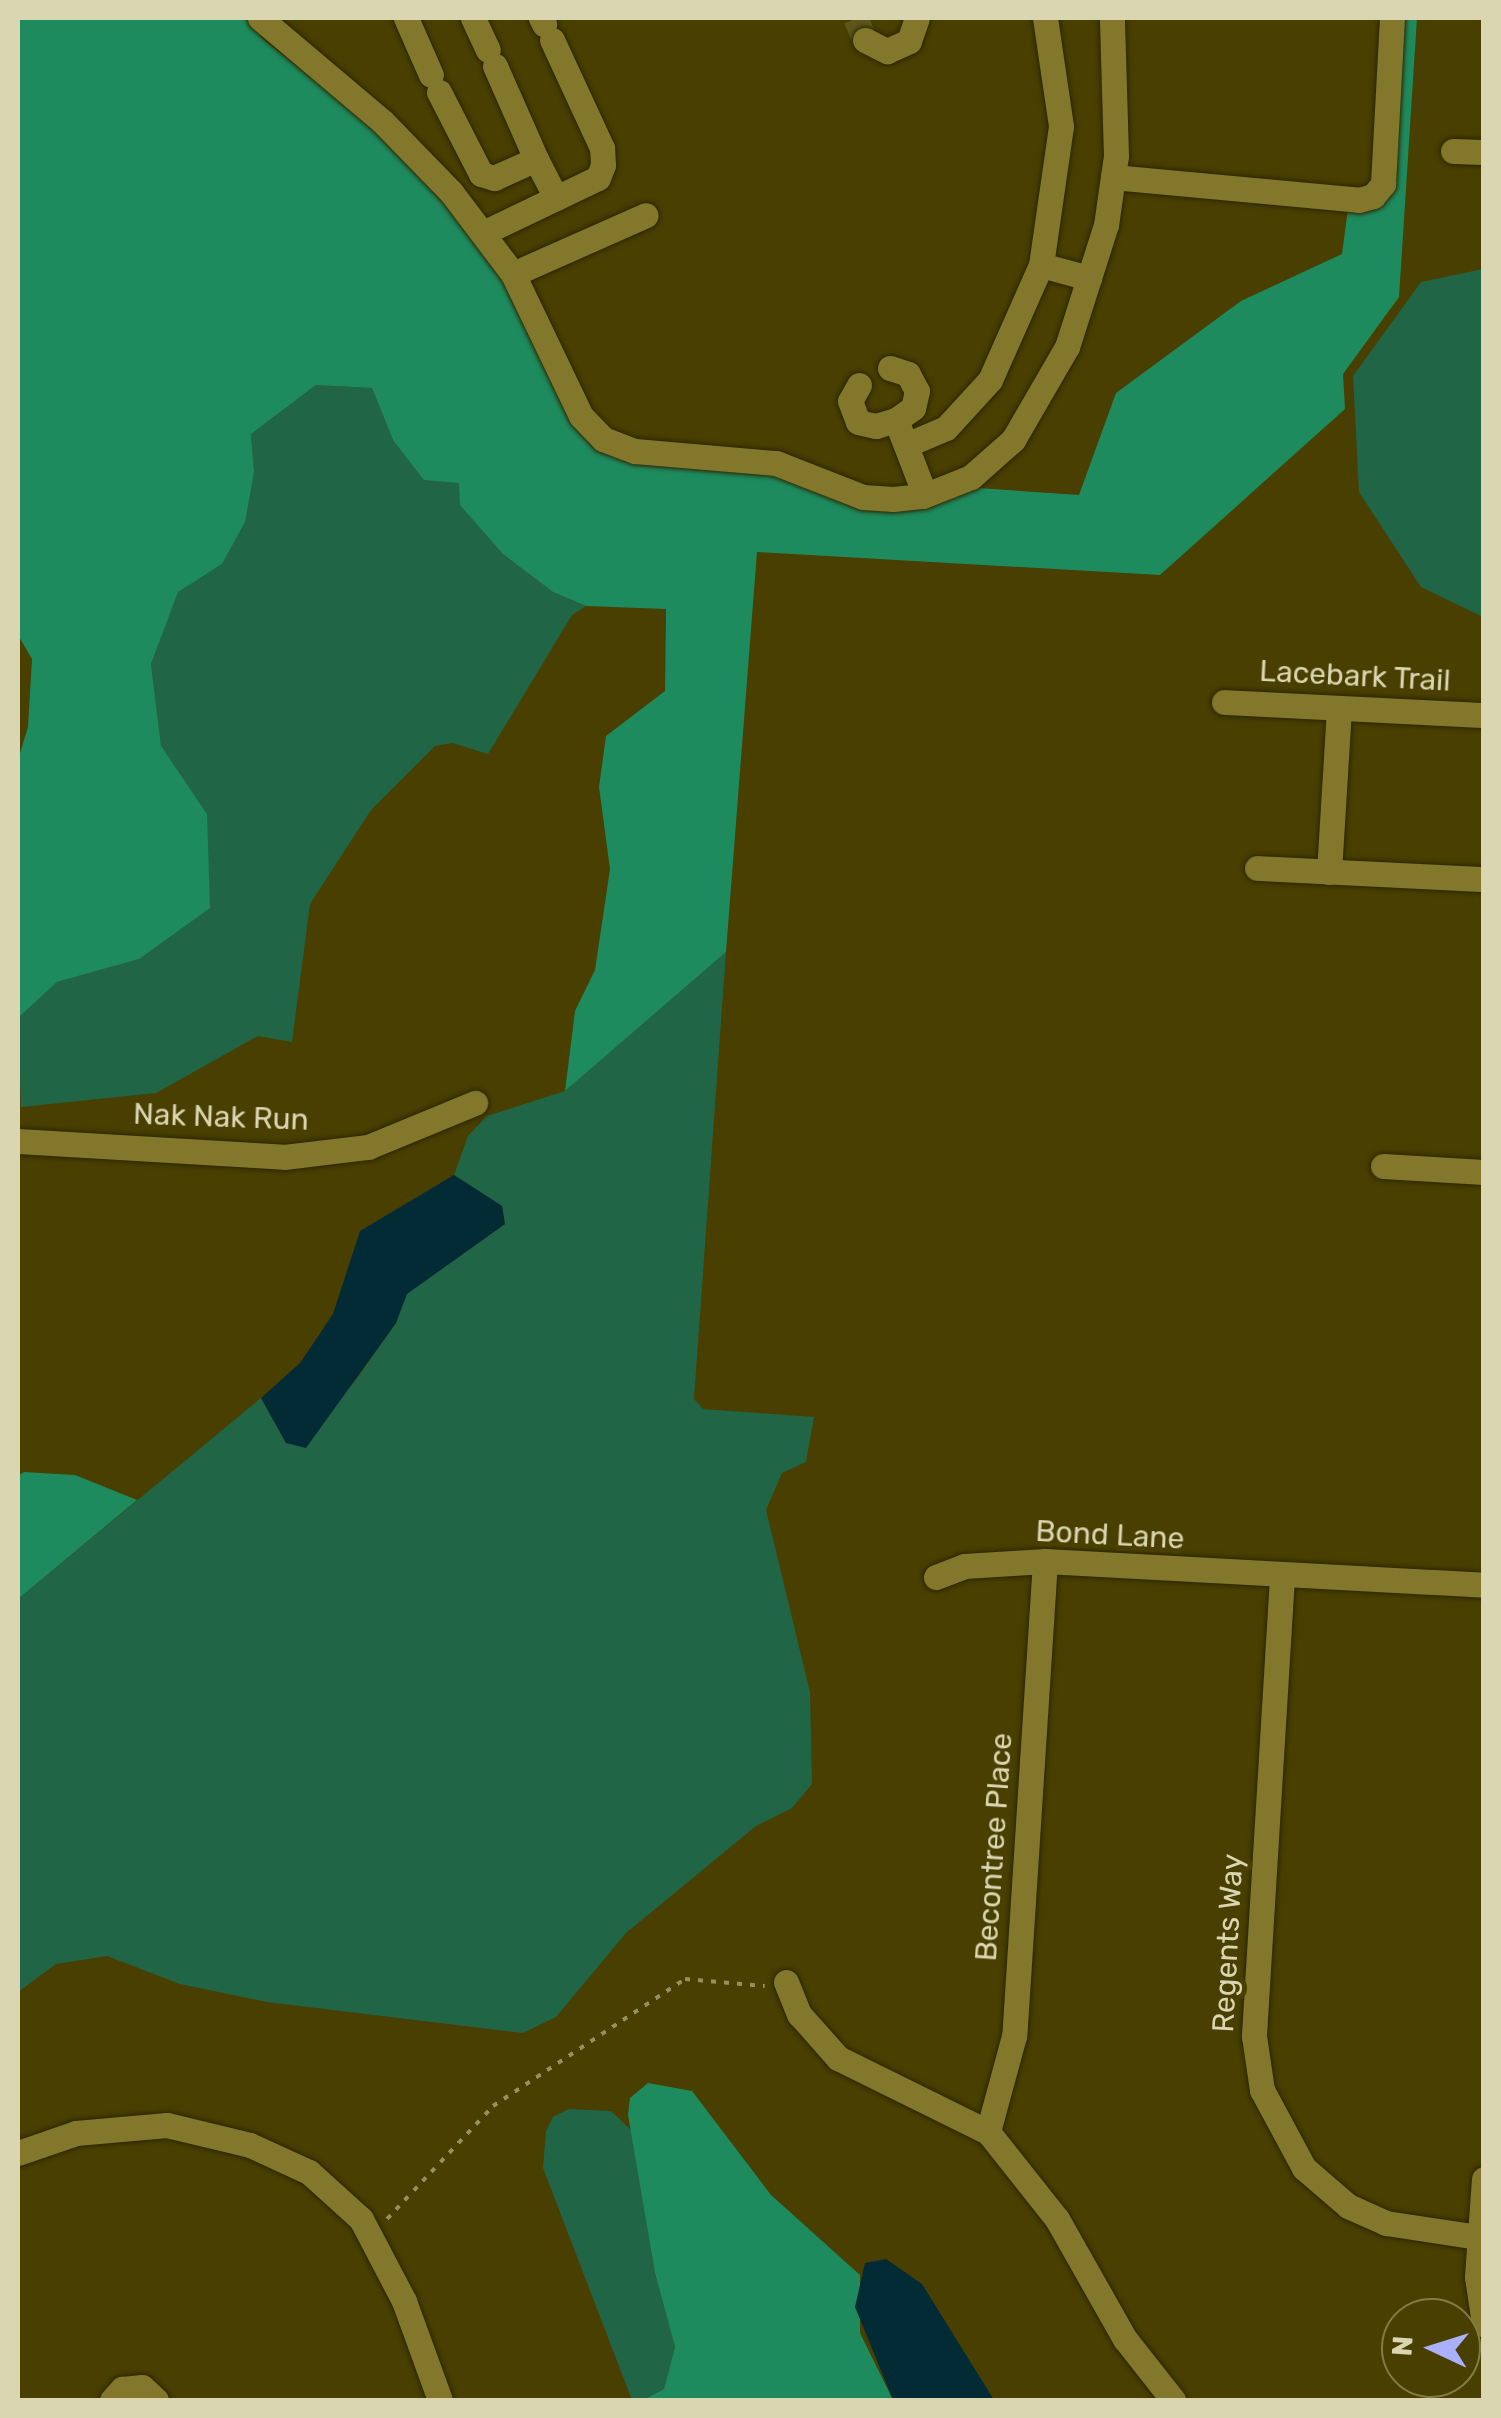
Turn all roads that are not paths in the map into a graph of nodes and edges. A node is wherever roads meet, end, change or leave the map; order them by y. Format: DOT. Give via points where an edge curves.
graph roads {
  1 [pos="406,18"];
  2 [pos="473,18"];
  3 [pos="917,18"];
  4 [pos="1045,18"];
  5 [pos="1112,18"];
  6 [pos="1392,18"];
  7 [pos="265,19"];
  8 [pos="545,27"];
  9 [pos="865,40"];
  10 [pos="1454,151"];
  11 [pos="1484,152"];
  12 [pos="536,158"];
  13 [pos="1112,177"];
  14 [pos="556,198"];
  15 [pos="646,215"];
  16 [pos="482,233"];
  17 [pos="1041,265"];
  18 [pos="512,274"];
  19 [pos="1089,278"];
  20 [pos="890,368"];
  21 [pos="859,386"];
  22 [pos="896,420"];
  23 [pos="906,446"];
  24 [pos="926,495"];
  25 [pos="1224,702"];
  26 [pos="1340,708"];
  27 [pos="1484,715"];
  28 [pos="1257,868"];
  29 [pos="1329,872"];
  30 [pos="1484,879"];
  31 [pos="475,1103"];
  32 [pos="18,1141"];
  33 [pos="1483,1165"];
  34 [pos="1384,1166"];
  35 [pos="1044,1562"];
  36 [pos="936,1577"];
  37 [pos="1282,1577"];
  38 [pos="1484,1585"];
  39 [pos="786,1982"];
  40 [pos="988,2132"];
  41 [pos="18,2153"];
  42 [pos="1484,2179"];
  43 [pos="1478,2237"];
  44 [pos="1484,2324"];
  45 [pos="112,2400"];
  46 [pos="156,2400"];
  47 [pos="440,2400"];
  48 [pos="1173,2400"];
  1 -- 12 [label="street" via="482,174 494,178"];
  2 -- 12 [label="street"];
  3 -- 9 [label="street" via="909,41 887,51"];
  4 -- 17 [label="street" via="1061,126"];
  5 -- 13 [label="street"];
  6 -- 13 [label="street" via="1383,184 1373,196 1359,200"];
  7 -- 16 [label="street" via="382,121"];
  8 -- 14 [label="street" via="604,165 598,178"];
  10 -- 11 [label="street"];
  12 -- 14 [label="street"];
  13 -- 19 [label="street"];
  14 -- 16 [label="street"];
  15 -- 18 [label="street"];
  16 -- 18 [label="street"];
  17 -- 19 [label="street"];
  17 -- 23 [label="street" via="990,380 946,428"];
  18 -- 24 [label="street" via="581,416 603,439 635,451 776,463 863,497"];
  19 -- 24 [label="street" via="1067,346 1012,440 971,477"];
  20 -- 22 [label="street" via="908,374 917,391 913,408"];
  21 -- 22 [label="street" via="850,401 858,422"];
  22 -- 23 [label="street"];
  23 -- 24 [label="street"];
  25 -- 26 [label="street, Lacebark Trail"];
  26 -- 27 [label="street, Lacebark Trail"];
  26 -- 29 [label="street"];
  28 -- 29 [label="street"];
  29 -- 30 [label="street"];
  31 -- 32 [label="street, Nak Nak Run" via="368,1147 284,1157"];
  33 -- 34 [label="street"];
  35 -- 36 [label="street, Bond Lane" via="964,1566"];
  35 -- 37 [label="street, Bond Lane"];
  35 -- 40 [label="street, Becontree Place" via="1014,2036"];
  37 -- 38 [label="street"];
  37 -- 43 [label="street, Regents Way" via="1254,2036 1262,2090 1304,2168 1348,2206 1386,2222"];
  39 -- 40 [label="street" via="799,2014 838,2058"];
  40 -- 48 [label="street" via="1058,2219 1125,2338"];
  41 -- 47 [label="street" via="76,2133 167,2126 250,2144 308,2172 361,2219 404,2300"];
  42 -- 43 [label="street"];
  43 -- 44 [label="street"];
  45 -- 46 [label="street" via="122,2389 142,2387"];
}
